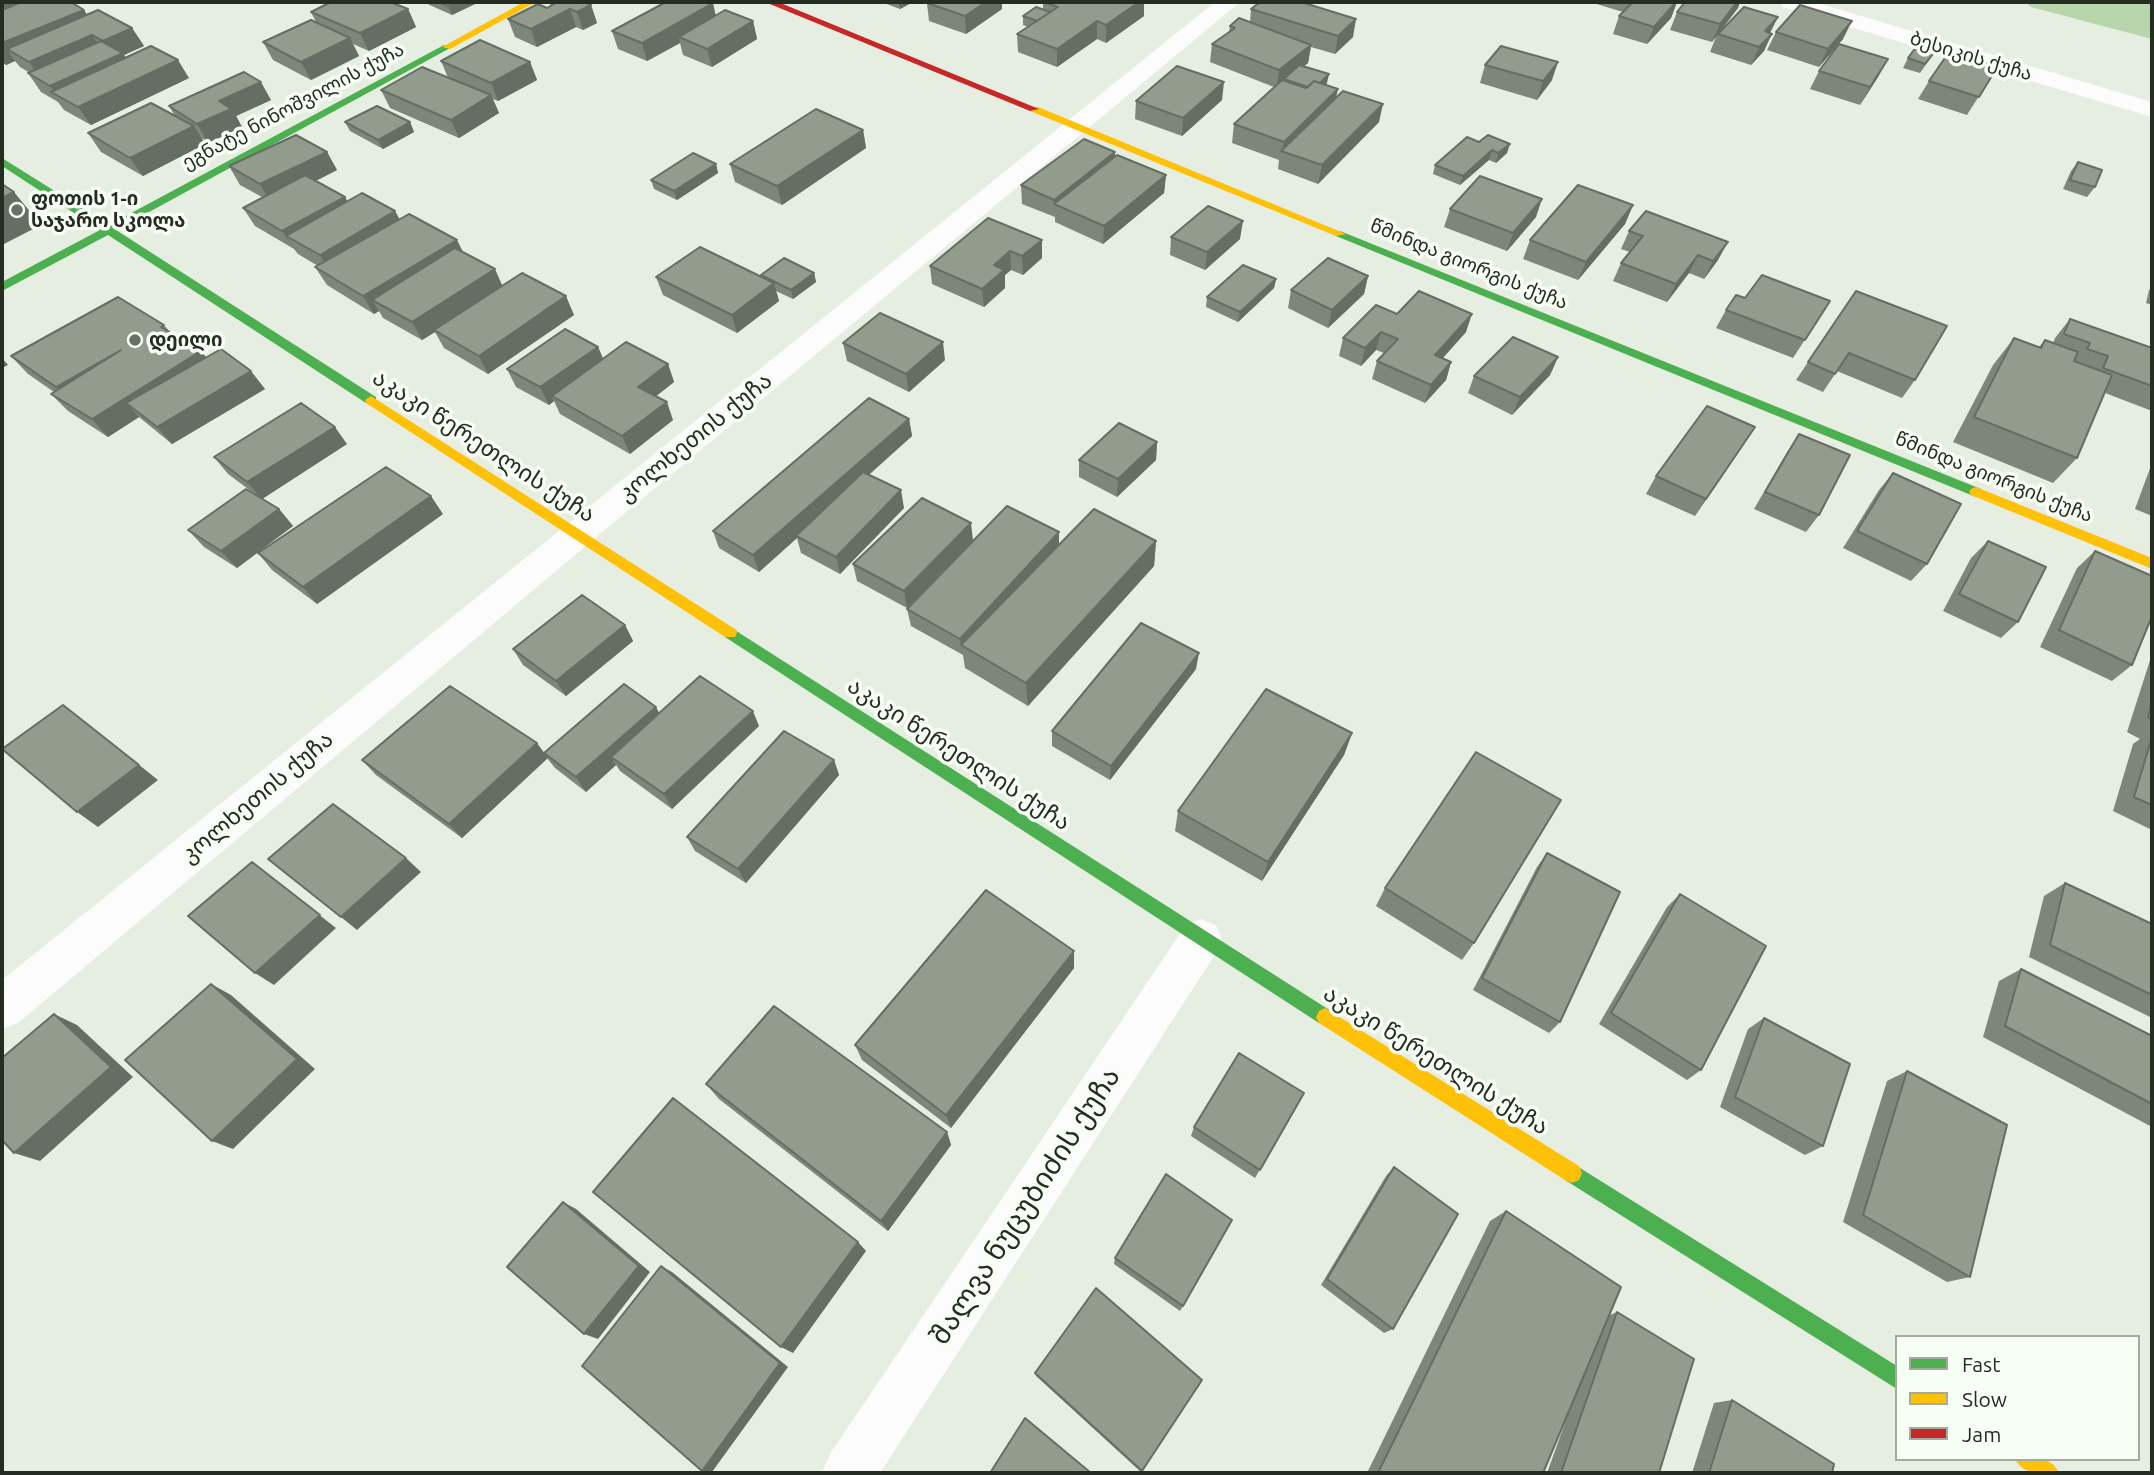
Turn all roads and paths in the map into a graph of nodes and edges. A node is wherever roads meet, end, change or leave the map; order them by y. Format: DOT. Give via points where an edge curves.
graph roads {
  1 [pos="531,2"];
  2 [pos="771,2"];
  3 [pos="1229,2"];
  4 [pos="1791,2"];
  5 [pos="2152,110"];
  6 [pos="1075,126"];
  7 [pos="2,161"];
  8 [pos="108,230"];
  9 [pos="2,287"];
  10 [pos="578,533"];
  11 [pos="2152,564"];
  12 [pos="1201,939"];
  13 [pos="2,1008"];
  14 [pos="1895,1377"];
  15 [pos="2028,1461"];
  16 [pos="849,1473"];
  17 [pos="2048,1473"];
  1 -- 8 [label="main road, ეგნატე ნინოშვილის ქუჩა"];
  2 -- 6 [label="main road, წმინდა გიორგის ქუჩა"];
  3 -- 6 [label="street, კოლხეთის ქუჩა"];
  4 -- 5 [label="street, ბესიკის ქუჩა"];
  6 -- 10 [label="street, კოლხეთის ქუჩა"];
  6 -- 11 [label="main road, წმინდა გიორგის ქუჩა"];
  7 -- 8 [label="main road, აკაკი წერეთლის ქუჩა"];
  8 -- 9 [label="main road, ეგნატე ნინოშვილის ქუჩა"];
  8 -- 10 [label="main road, აკაკი წერეთლის ქუჩა"];
  10 -- 12 [label="main road, აკაკი წერეთლის ქუჩა"];
  10 -- 13 [label="street, კოლხეთის ქუჩა"];
  12 -- 14 [label="main road, აკაკი წერეთლის ქუჩა"];
  12 -- 16 [label="street, შალვა ნუცუბიძის ქუჩა"];
  15 -- 17 [label="main road"];
}
